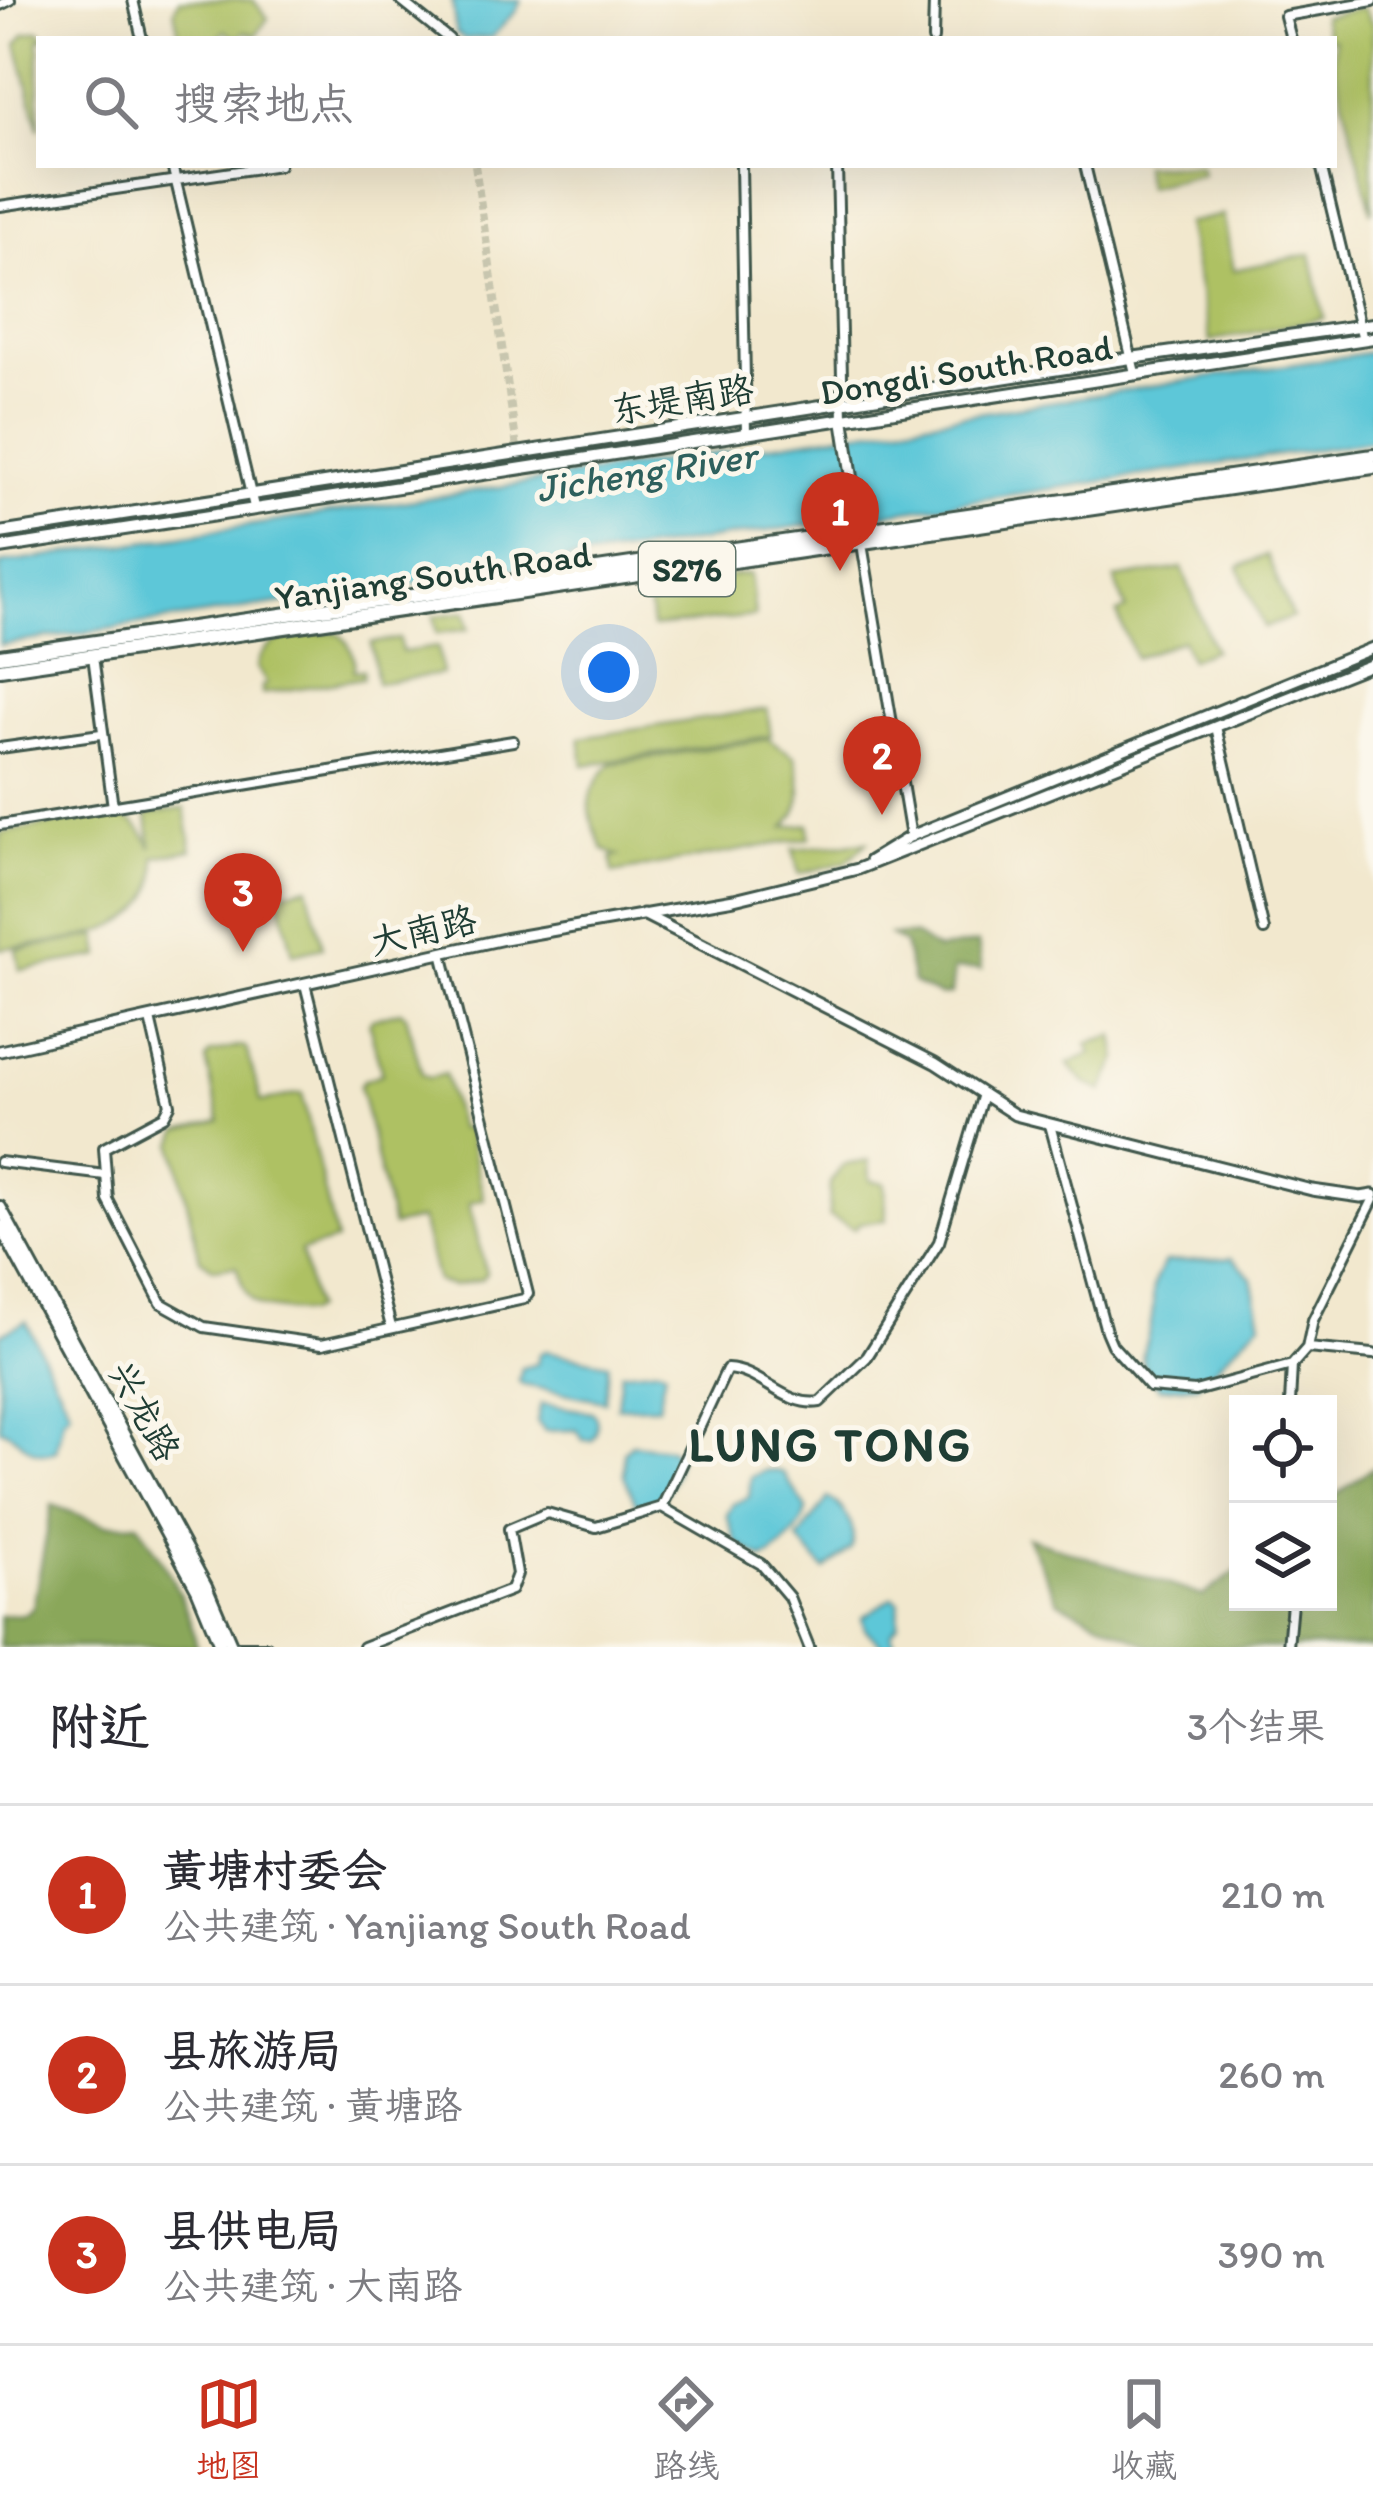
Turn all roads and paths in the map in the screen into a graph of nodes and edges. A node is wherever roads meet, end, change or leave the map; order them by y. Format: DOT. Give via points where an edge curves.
graph roads {
  1 [pos="10,0"];
  2 [pos="133,0"];
  3 [pos="400,0"];
  4 [pos="934,0"];
  5 [pos="1373,1"];
  6 [pos="1357,2"];
  7 [pos="0,5"];
  8 [pos="141,36"];
  9 [pos="445,36"];
  10 [pos="933,36"];
  11 [pos="1290,36"];
  12 [pos="173,168"];
  13 [pos="258,168"];
  14 [pos="741,168"];
  15 [pos="837,168"];
  16 [pos="1086,168"];
  17 [pos="1322,168"];
  18 [pos="176,180"];
  19 [pos="0,206"];
  20 [pos="1367,332"];
  21 [pos="1131,358"];
  22 [pos="1135,373"];
  23 [pos="842,405"];
  24 [pos="746,419"];
  25 [pos="843,419"];
  26 [pos="746,434"];
  27 [pos="1373,456"];
  28 [pos="1373,467"];
  29 [pos="253,502"];
  30 [pos="0,533"];
  31 [pos="861,537"];
  32 [pos="0,548"];
  33 [pos="1373,648"];
  34 [pos="0,656"];
  35 [pos="93,656"];
  36 [pos="1373,664"];
  37 [pos="0,669"];
  38 [pos="1216,727"];
  39 [pos="101,734"];
  40 [pos="513,740"];
  41 [pos="0,748"];
  42 [pos="113,807"];
  43 [pos="0,825"];
  44 [pos="911,836"];
  45 [pos="913,850"];
  46 [pos="858,869"];
  47 [pos="644,914"];
  48 [pos="1264,930"];
  49 [pos="442,953"];
  50 [pos="305,984"];
  51 [pos="150,1019"];
  52 [pos="0,1051"];
  53 [pos="983,1094"];
  54 [pos="1049,1125"];
  55 [pos="0,1162"];
  56 [pos="105,1175"];
  57 [pos="1373,1197"];
  58 [pos="0,1207"];
  59 [pos="0,1226"];
  60 [pos="391,1327"];
  61 [pos="1307,1348"];
  62 [pos="1373,1354"];
  63 [pos="1292,1365"];
  64 [pos="1291,1395"];
  65 [pos="662,1507"];
  66 [pos="1291,1611"];
  67 [pos="228,1646"];
  68 [pos="267,1647"];
  69 [pos="363,1647"];
  70 [pos="809,1647"];
  71 [pos="1288,1647"];
  1 -- 7 [label="street"];
  2 -- 8 [label="street"];
  3 -- 9 [label="street"];
  4 -- 10 [label="street"];
  5 -- 6 [label="street"];
  6 -- 11 [label="street" via="1285,16"];
  12 -- 18 [label="street"];
  13 -- 18 [label="street"];
  14 -- 24 [label="street"];
  15 -- 23 [label="street"];
  16 -- 21 [label="street"];
  17 -- 20 [label="street"];
  18 -- 19 [label="street"];
  18 -- 29 [label="street"];
  20 -- 21 [label="main road, 东堤南路"];
  20 -- 22 [label="main road, Dongdi South Road"];
  21 -- 22 [label="street"];
  21 -- 23 [label="main road, 东堤南路"];
  22 -- 25 [label="main road, Dongdi South Road"];
  23 -- 24 [label="main road, 东堤南路"];
  23 -- 25 [label="street"];
  24 -- 26 [label="street"];
  24 -- 29 [label="main road, 东堤南路"];
  25 -- 26 [label="main road, Dongdi South Road"];
  25 -- 31 [label="main road"];
  26 -- 29 [label="main road, Dongdi South Road"];
  27 -- 31 [label="main road, Yanjiang South Road / S276"];
  28 -- 31 [label="main road, Yanjiang South Road / S276"];
  29 -- 30 [label="main road, 东堤南路"];
  29 -- 32 [label="main road, Dongdi South Road"];
  31 -- 34 [label="main road, Yanjiang South Road / S276"];
  31 -- 35 [label="main road, Yanjiang South Road / S276"];
  31 -- 44 [label="street"];
  33 -- 44 [label="street, 大南路"];
  35 -- 37 [label="main road, Yanjiang South Road / S276"];
  35 -- 39 [label="street"];
  36 -- 38 [label="street, 大南路"];
  38 -- 45 [label="street, 大南路"];
  38 -- 48 [label="street"];
  39 -- 41 [label="street"];
  39 -- 42 [label="street"];
  40 -- 42 [label="street"];
  42 -- 43 [label="street"];
  44 -- 45 [label="street"];
  44 -- 46 [label="street, 大南路"];
  45 -- 46 [label="street, 大南路"];
  46 -- 47 [label="street, 大南路"];
  47 -- 49 [label="street, 大南路"];
  47 -- 53 [label="street"];
  49 -- 50 [label="street, 大南路"];
  49 -- 60 [label="street" via="526,1297"];
  50 -- 51 [label="street, 大南路"];
  50 -- 60 [label="street"];
  51 -- 52 [label="street, 大南路"];
  51 -- 56 [label="street" via="170,1105 164,1116 107,1144"];
  53 -- 54 [label="street"];
  53 -- 65 [label="street" via="939,1242 867,1357 809,1404 727,1370"];
  54 -- 57 [label="street" via="1312,1190"];
  54 -- 63 [label="street" via="1106,1331 1150,1387 1195,1390"];
  55 -- 56 [label="street"];
  56 -- 60 [label="street" via="107,1200 161,1303 204,1327 322,1344"];
  57 -- 61 [label="street"];
  58 -- 67 [label="main road, 兴龙路" via="206,1586"];
  59 -- 67 [label="main road, 兴龙路"];
  61 -- 62 [label="street"];
  61 -- 63 [label="street"];
  63 -- 64 [label="street"];
  65 -- 69 [label="street" via="596,1527 547,1514 509,1529 517,1574 511,1590"];
  65 -- 70 [label="street" via="761,1564 789,1597"];
  66 -- 71 [label="street"];
  67 -- 68 [label="street"];
}
